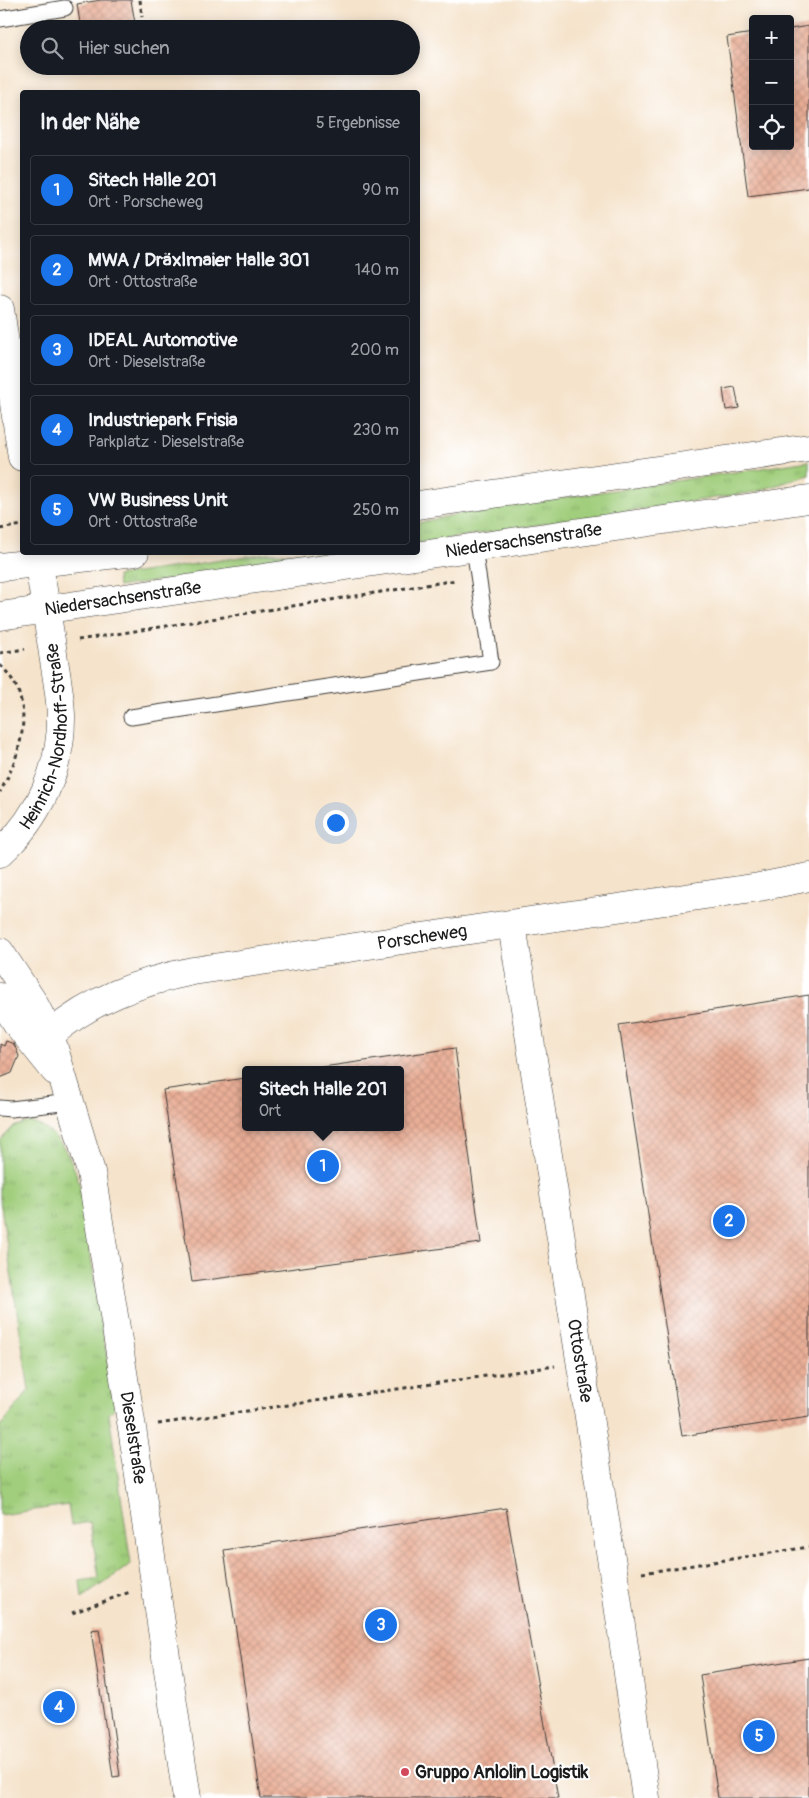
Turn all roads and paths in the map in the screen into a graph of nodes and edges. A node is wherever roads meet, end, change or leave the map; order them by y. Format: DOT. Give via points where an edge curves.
graph roads {
  1 [pos="140,0"];
  2 [pos="65,8"];
  3 [pos="142,17"];
  4 [pos="0,19"];
  5 [pos="0,309"];
  6 [pos="8,420"];
  7 [pos="809,448"];
  8 [pos="20,452"];
  9 [pos="809,499"];
  10 [pos="420,505"];
  11 [pos="20,526"];
  12 [pos="0,529"];
  13 [pos="474,548"];
  14 [pos="86,555"];
  15 [pos="38,558"];
  16 [pos="0,567"];
  17 [pos="46,609"];
  18 [pos="0,616"];
  19 [pos="0,665"];
  20 [pos="132,718"];
  21 [pos="0,792"];
  22 [pos="0,853"];
  23 [pos="809,877"];
  24 [pos="512,925"];
  25 [pos="0,952"];
  26 [pos="0,997"];
  27 [pos="50,1035"];
  28 [pos="66,1091"];
  29 [pos="0,1108"];
  30 [pos="580,1362"];
  31 [pos="132,1428"];
  32 [pos="809,1547"];
  33 [pos="614,1577"];
  34 [pos="106,1601"];
  35 [pos="72,1613"];
  36 [pos="187,1798"];
  37 [pos="646,1798"];
  1 -- 3 [label="path"];
  2 -- 4 [label="lane"];
  5 -- 6 [label="street"];
  6 -- 8 [label="street"];
  7 -- 10 [label="street"];
  9 -- 13 [label="street, Niedersachsenstraße"];
  11 -- 12 [label="path"];
  13 -- 17 [label="street, Niedersachsenstraße"];
  13 -- 20 [label="lane" via="491,662"];
  14 -- 15 [label="street"];
  15 -- 16 [label="street"];
  15 -- 17 [label="street, Heinrich-Nordhoff-Straße"];
  17 -- 18 [label="street, Niedersachsenstraße"];
  17 -- 22 [label="street, Heinrich-Nordhoff-Straße" via="60,701 57,753 35,813"];
  19 -- 21 [label="path" via="20,691 23,713 15,760"];
  23 -- 24 [label="street, Porscheweg"];
  24 -- 27 [label="street, Porscheweg" via="160,978 112,995"];
  24 -- 30 [label="street, Ottostraße"];
  25 -- 27 [label="street, Dieselstraße"];
  26 -- 28 [label="street, Dieselstraße"];
  27 -- 28 [label="street, Dieselstraße"];
  28 -- 29 [label="lane" via="27,1108"];
  28 -- 31 [label="street, Dieselstraße" via="84,1144 97,1200"];
  30 -- 31 [label="path"];
  30 -- 33 [label="street, Ottostraße"];
  31 -- 36 [label="street, Dieselstraße"];
  32 -- 33 [label="path"];
  33 -- 37 [label="street, Ottostraße"];
  34 -- 35 [label="path"];
}
